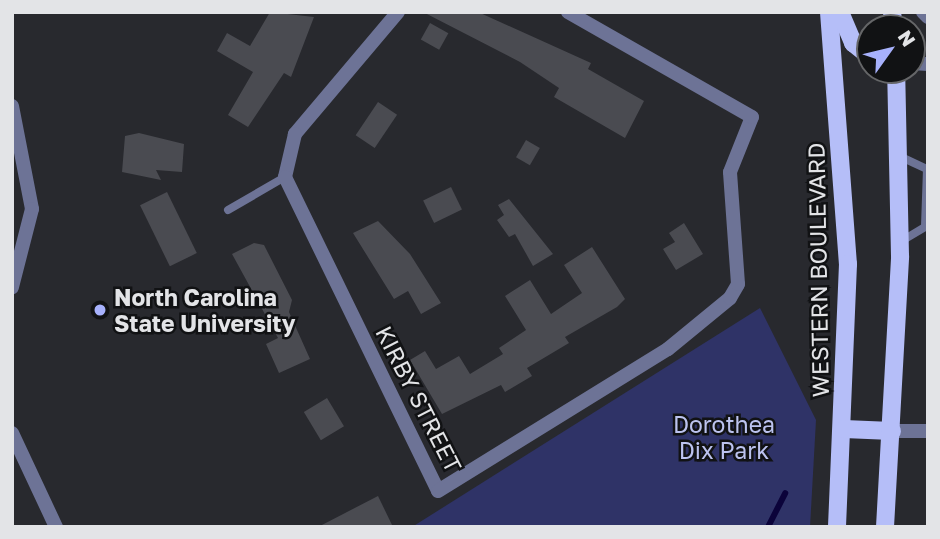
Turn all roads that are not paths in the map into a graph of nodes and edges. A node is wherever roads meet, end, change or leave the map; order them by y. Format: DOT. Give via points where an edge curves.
graph roads {
  1 [pos="398,12"];
  2 [pos="568,12"];
  3 [pos="829,12"];
  4 [pos="840,12"];
  5 [pos="923,12"];
  6 [pos="928,17"];
  7 [pos="856,46"];
  8 [pos="896,84"];
  9 [pos="12,106"];
  10 [pos="899,156"];
  11 [pos="927,169"];
  12 [pos="285,177"];
  13 [pos="228,210"];
  14 [pos="900,242"];
  15 [pos="12,287"];
  16 [pos="844,429"];
  17 [pos="892,431"];
  18 [pos="928,431"];
  19 [pos="12,433"];
  20 [pos="56,527"];
  21 [pos="837,527"];
  22 [pos="885,527"];
  1 -- 12 [label="street" via="295,134"];
  2 -- 12 [label="street, KIRBY STREET" via="752,117 732,163 740,263 730,298 668,349 438,491"];
  3 -- 16 [label="main road, WESTERN BOULEVARD" via="846,215"];
  4 -- 7 [label="main road"];
  5 -- 6 [label="street"];
  8 -- 10 [label="main road"];
  9 -- 15 [label="street" via="32,209"];
  10 -- 11 [label="lane"];
  10 -- 14 [label="main road"];
  11 -- 14 [label="lane" via="925,227"];
  12 -- 13 [label="lane"];
  14 -- 17 [label="main road"];
  16 -- 17 [label="main road"];
  16 -- 21 [label="main road, WESTERN BOULEVARD"];
  17 -- 18 [label="street"];
  17 -- 22 [label="main road"];
  19 -- 20 [label="street"];
}
